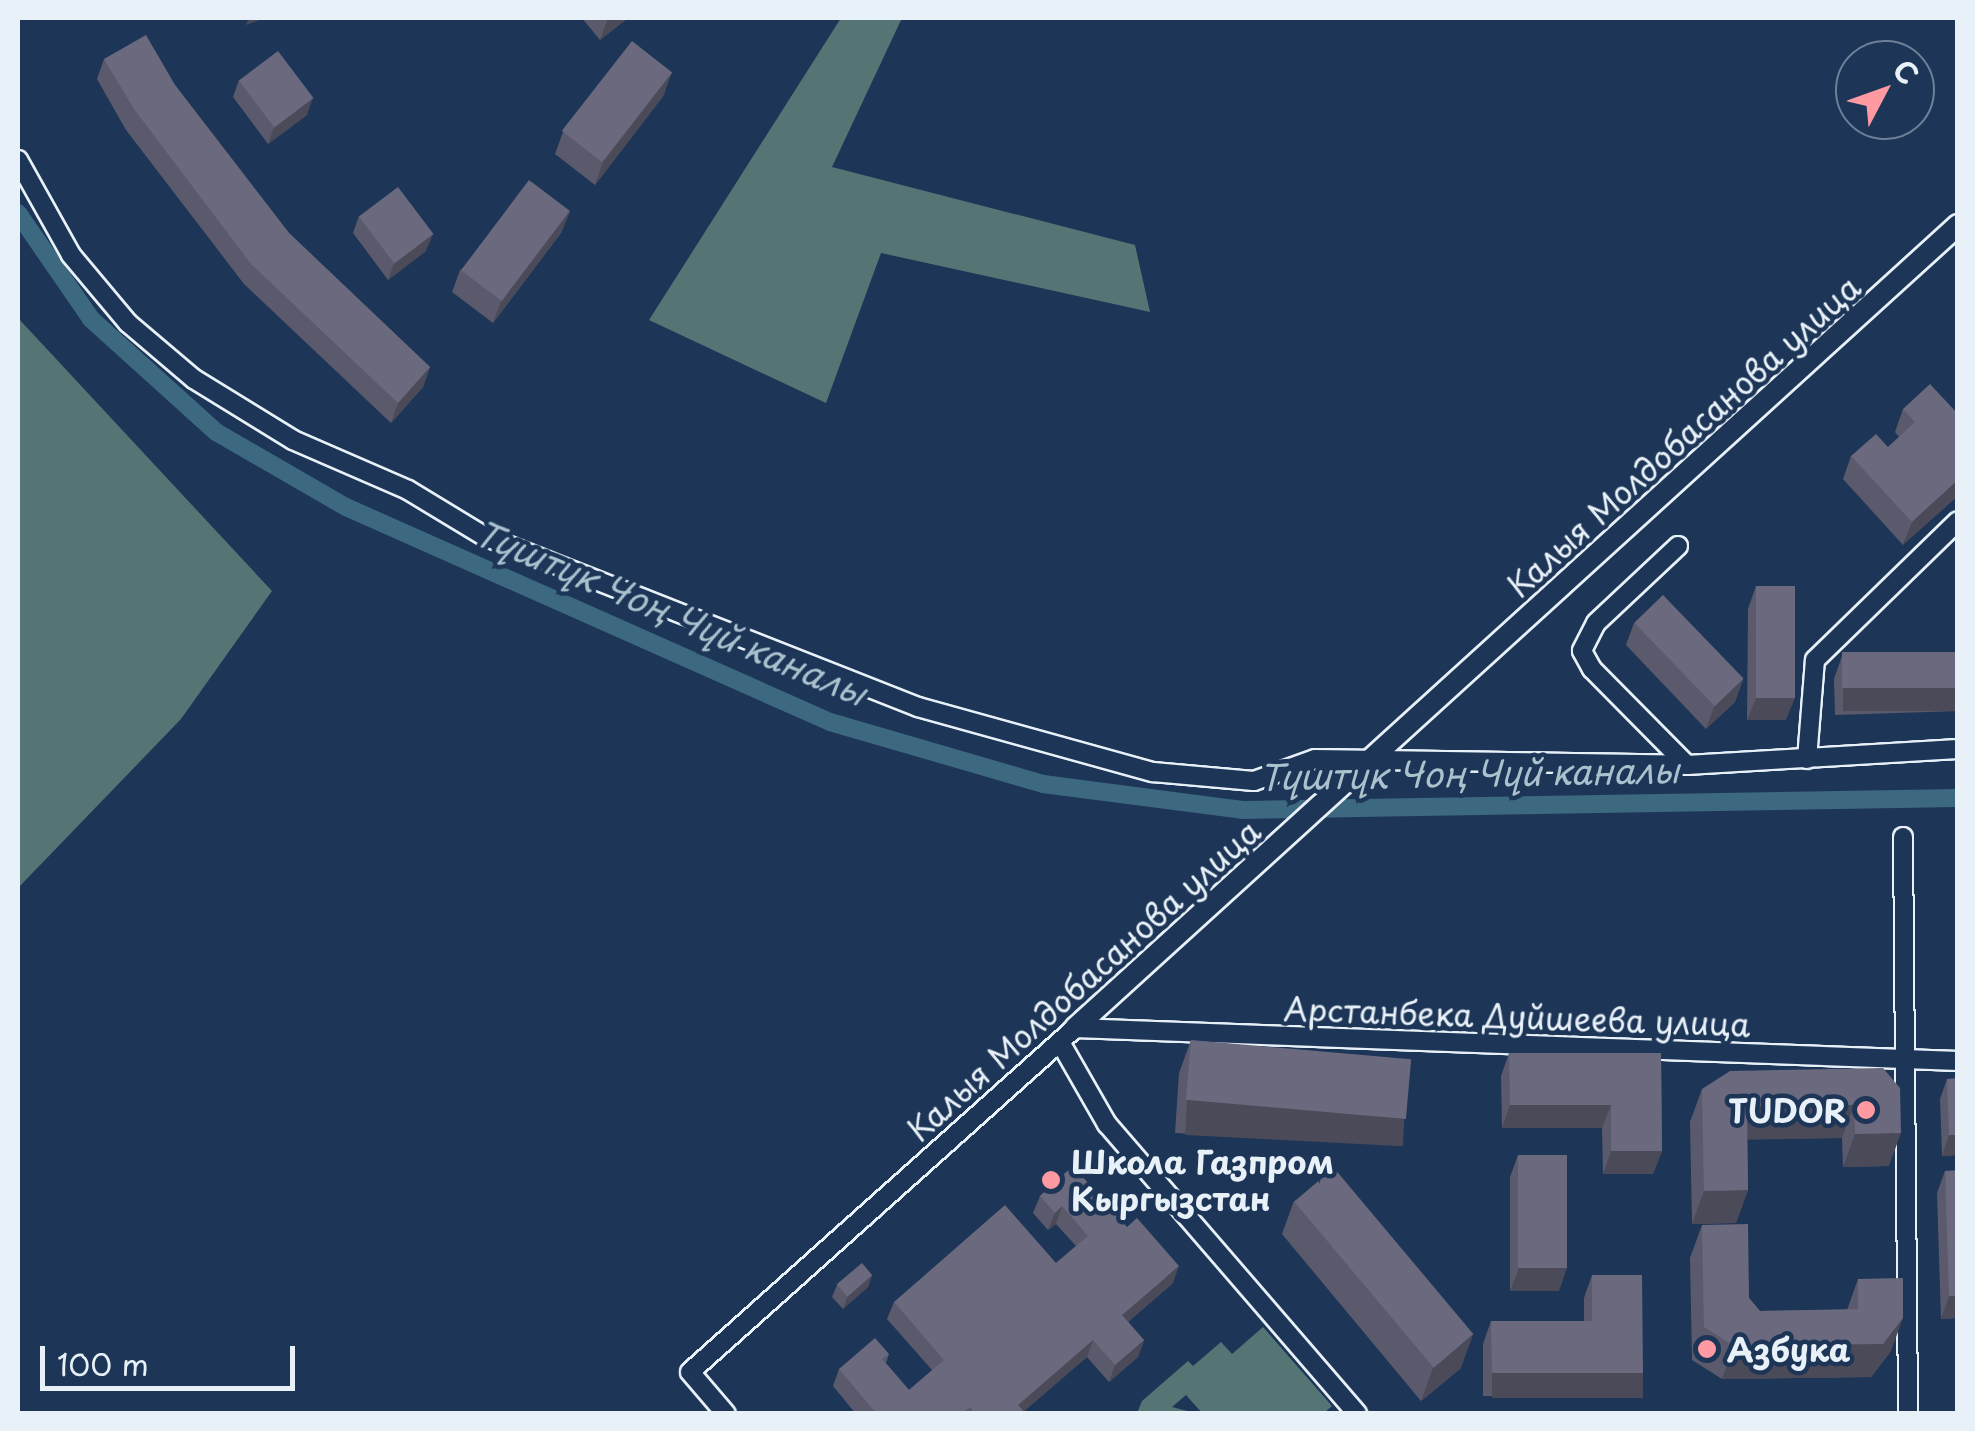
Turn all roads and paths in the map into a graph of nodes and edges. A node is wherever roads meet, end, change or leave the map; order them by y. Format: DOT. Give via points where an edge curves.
graph roads {
  1 [pos="18,160"];
  2 [pos="1958,225"];
  3 [pos="1958,521"];
  4 [pos="1678,546"];
  5 [pos="1958,748"];
  6 [pos="1807,759"];
  7 [pos="1370,761"];
  8 [pos="1687,765"];
  9 [pos="1903,838"];
  10 [pos="1067,1035"];
  11 [pos="1909,1061"];
  12 [pos="1958,1062"];
  13 [pos="726,1414"];
  14 [pos="1357,1414"];
  15 [pos="1908,1414"];
  1 -- 7 [label="street" via="80,267 166,358 294,440 408,490 484,536 918,707 1090,756 1178,776 1254,781 1315,759"];
  2 -- 7 [label="street, Калыя Молдобасанова улица"];
  3 -- 6 [label="street" via="1824,646 1808,688"];
  4 -- 8 [label="street" via="1596,624 1582,651"];
  5 -- 6 [label="street"];
  6 -- 8 [label="street"];
  7 -- 8 [label="street"];
  7 -- 10 [label="street, Калыя Молдобасанова улица"];
  9 -- 11 [label="street"];
  10 -- 11 [label="street, Арстанбека Дуйшеева улица"];
  10 -- 13 [label="street, Калыя Молдобасанова улица" via="690,1372"];
  10 -- 14 [label="street" via="1107,1124"];
  11 -- 12 [label="street, Арстанбека Дуйшеева улица"];
  11 -- 15 [label="street"];
}
